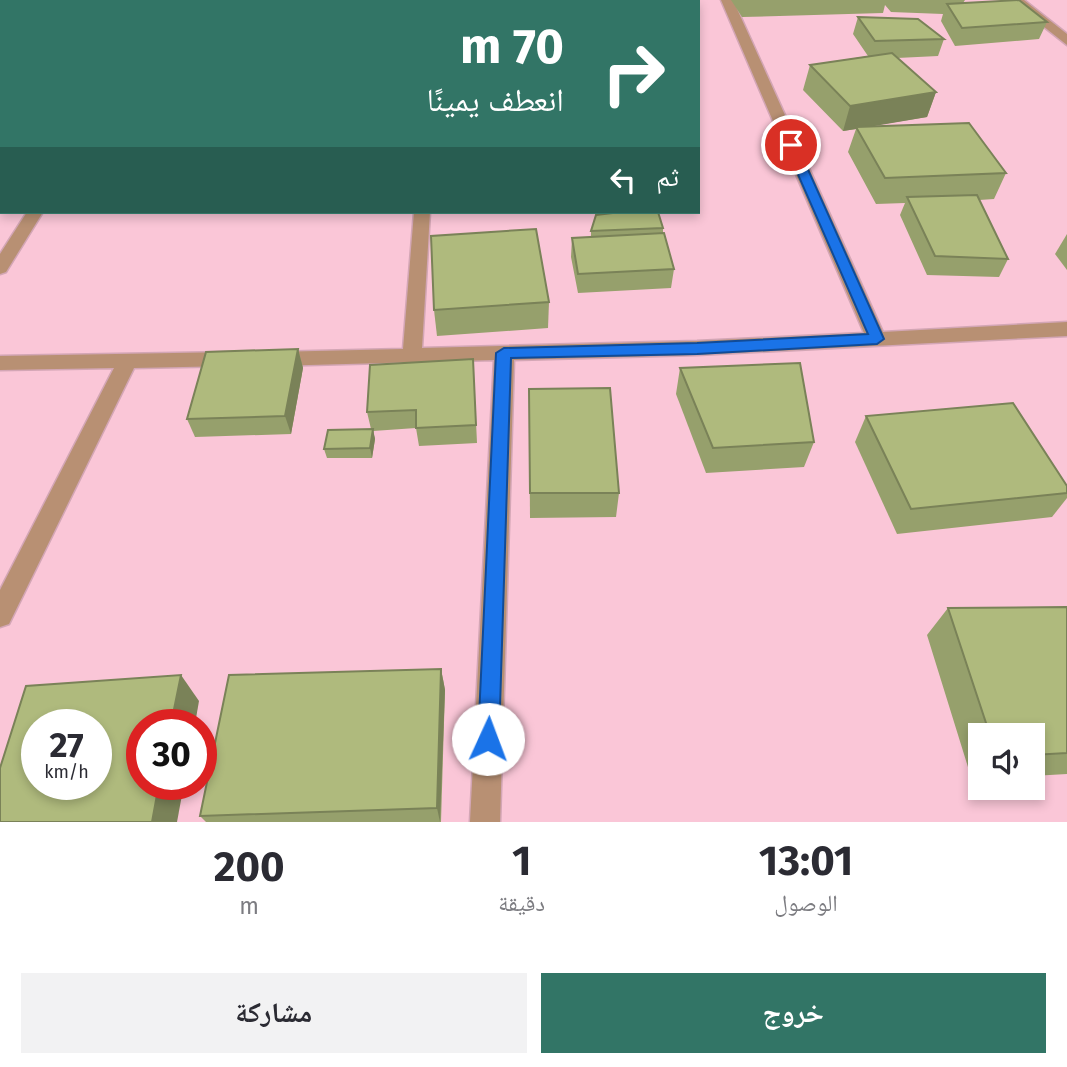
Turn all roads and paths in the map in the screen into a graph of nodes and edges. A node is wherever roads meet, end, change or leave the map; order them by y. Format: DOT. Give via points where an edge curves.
graph roads {
  1 [pos="727,0"];
  2 [pos="1016,0"];
  3 [pos="1067,41"];
  4 [pos="34,214"];
  5 [pos="422,214"];
  6 [pos="0,268"];
  7 [pos="1067,329"];
  8 [pos="877,339"];
  9 [pos="504,353"];
  10 [pos="412,355"];
  11 [pos="127,362"];
  12 [pos="0,363"];
  13 [pos="0,615"];
  14 [pos="485,822"];
  1 -- 8 [label="street"];
  2 -- 3 [label="street"];
  4 -- 6 [label="street"];
  5 -- 10 [label="street"];
  7 -- 8 [label="street"];
  8 -- 9 [label="street"];
  9 -- 10 [label="street"];
  9 -- 14 [label="street"];
  10 -- 11 [label="street"];
  11 -- 12 [label="street"];
  11 -- 13 [label="street"];
}
